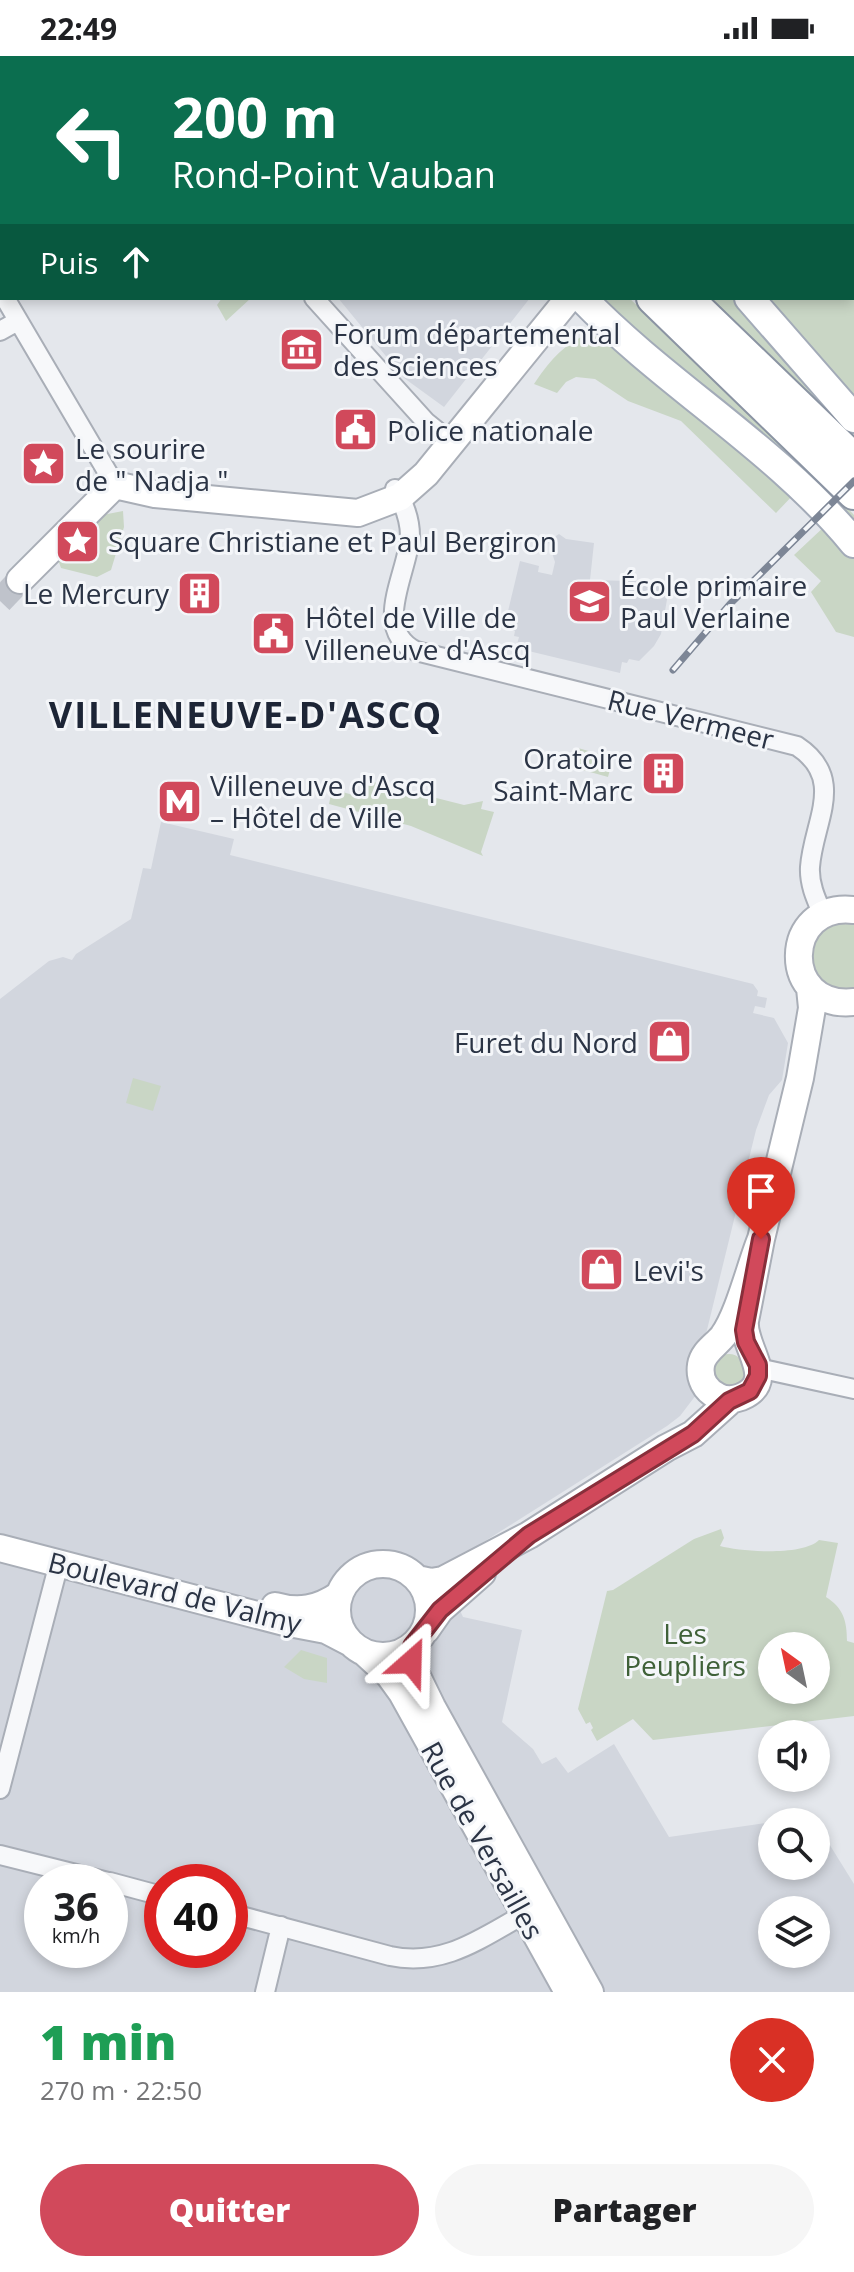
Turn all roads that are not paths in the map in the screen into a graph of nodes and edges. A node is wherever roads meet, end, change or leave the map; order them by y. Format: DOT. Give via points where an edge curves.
graph roads {
  1 [pos="6,300"];
  2 [pos="316,300"];
  3 [pos="553,300"];
  4 [pos="567,300"];
  5 [pos="584,300"];
  6 [pos="655,300"];
  7 [pos="688,300"];
  8 [pos="751,300"];
  9 [pos="18,321"];
  10 [pos="0,331"];
  11 [pos="854,418"];
  12 [pos="448,440"];
  13 [pos="854,460"];
  14 [pos="115,485"];
  15 [pos="397,493"];
  16 [pos="854,493"];
  17 [pos="854,543"];
  18 [pos="18,573"];
  19 [pos="854,910"];
  20 [pos="823,915"];
  21 [pos="810,988"];
  22 [pos="849,1003"];
  23 [pos="800,1078"];
  24 [pos="761,1239"];
  25 [pos="713,1347"];
  26 [pos="755,1360"];
  27 [pos="707,1389"];
  28 [pos="854,1389"];
  29 [pos="732,1399"];
  30 [pos="666,1448"];
  31 [pos="0,1535"];
  32 [pos="529,1535"];
  33 [pos="0,1548"];
  34 [pos="59,1563"];
  35 [pos="417,1579"];
  36 [pos="339,1595"];
  37 [pos="418,1640"];
  38 [pos="357,1648"];
  39 [pos="0,1789"];
  40 [pos="0,1855"];
  41 [pos="36,1864"];
  42 [pos="533,1910"];
  43 [pos="248,1918"];
  44 [pos="281,1926"];
  45 [pos="265,1992"];
  46 [pos="568,1992"];
  47 [pos="590,1992"];
  1 -- 9 [label="street"];
  2 -- 12 [label="street"];
  3 -- 12 [label="street"];
  4 -- 12 [label="street"];
  5 -- 17 [label="main road" via="627,343 798,483"];
  6 -- 16 [label="highway"];
  7 -- 13 [label="highway"];
  8 -- 11 [label="main road"];
  9 -- 10 [label="street"];
  9 -- 14 [label="street"];
  12 -- 15 [label="street"];
  14 -- 15 [label="street" via="155,494 340,512"];
  14 -- 18 [label="street" via="75,521 28,552"];
  15 -- 20 [label="street, Rue Vermeer" via="410,535 392,619 396,634 409,647 797,746 813,761 824,786 810,872"];
  19 -- 20 [label="street"];
  20 -- 21 [label="street" via="808,927 799,947 800,969"];
  21 -- 22 [label="street" via="828,1000"];
  21 -- 23 [label="street" via="812,1008"];
  22 -- 23 [label="street" via="824,1020"];
  23 -- 24 [label="street"];
  24 -- 25 [label="street" via="729,1325"];
  24 -- 26 [label="street" via="744,1330"];
  25 -- 26 [label="street" via="739,1343"];
  25 -- 27 [label="street" via="701,1366"];
  26 -- 28 [label="street"];
  26 -- 29 [label="street" via="756,1380 750,1391"];
  27 -- 29 [label="street"];
  27 -- 30 [label="street" via="700,1417"];
  29 -- 30 [label="street" via="699,1430"];
  30 -- 32 [label="street"];
  31 -- 36 [label="street, Boulevard de Valmy" via="289,1610 313,1608"];
  32 -- 35 [label="street" via="443,1580"];
  32 -- 37 [label="street" via="450,1599"];
  33 -- 34 [label="street, Boulevard de Valmy"];
  34 -- 38 [label="street, Boulevard de Valmy" via="322,1629"];
  34 -- 39 [label="street"];
  35 -- 36 [label="street" via="395,1566 373,1565 353,1575"];
  35 -- 37 [label="street" via="429,1607"];
  36 -- 38 [label="street" via="338,1622"];
  37 -- 38 [label="street" via="392,1656"];
  37 -- 42 [label="street, Rue de Versailles" via="412,1666"];
  38 -- 42 [label="street, Rue de Versailles" via="402,1693"];
  40 -- 41 [label="street"];
  42 -- 44 [label="street" via="465,1947 429,1959 390,1956"];
  42 -- 46 [label="street, Rue de Versailles"];
  42 -- 47 [label="street, Rue de Versailles"];
  43 -- 44 [label="street"];
  44 -- 45 [label="street"];
}
